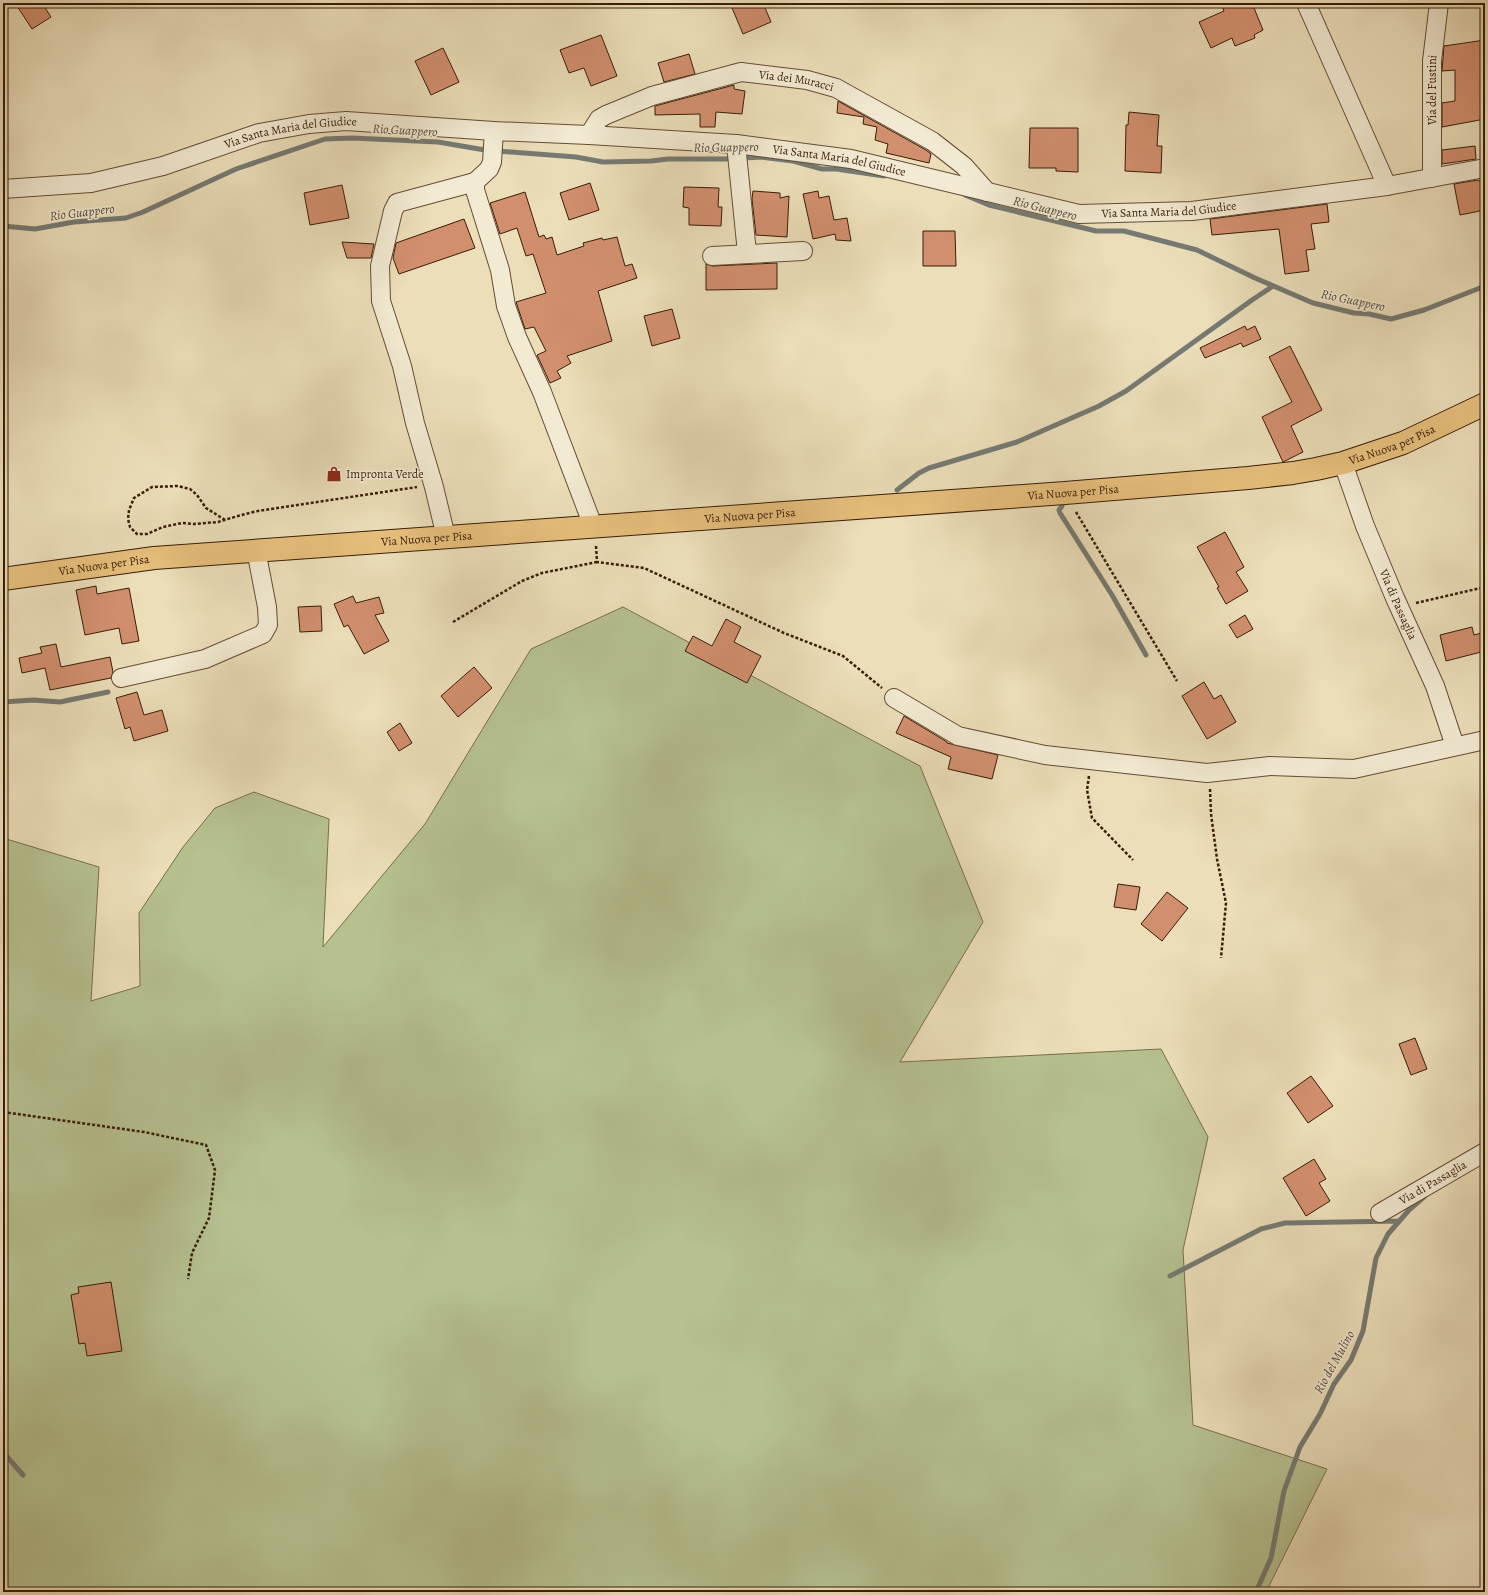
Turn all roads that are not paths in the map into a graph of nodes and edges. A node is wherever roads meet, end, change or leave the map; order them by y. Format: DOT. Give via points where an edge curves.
graph roads {
  1 [pos="1306,3"];
  2 [pos="1439,3"];
  3 [pos="494,135"];
  4 [pos="589,135"];
  5 [pos="736,148"];
  6 [pos="1485,168"];
  7 [pos="1432,178"];
  8 [pos="475,182"];
  9 [pos="1387,186"];
  10 [pos="3,189"];
  11 [pos="987,192"];
  12 [pos="803,251"];
  13 [pos="747,253"];
  14 [pos="712,256"];
  15 [pos="1485,404"];
  16 [pos="1343,462"];
  17 [pos="593,526"];
  18 [pos="446,537"];
  19 [pos="256,550"];
  20 [pos="3,579"];
  21 [pos="121,678"];
  22 [pos="894,698"];
  23 [pos="1485,740"];
  24 [pos="1455,746"];
  25 [pos="1485,1152"];
  26 [pos="1380,1213"];
  1 -- 9 [label="street"];
  2 -- 7 [label="street, Via del Fustini" via="1432,61"];
  3 -- 4 [label="street, Via Santa Maria del Giudice"];
  3 -- 8 [label="street" via="492,162 489,169"];
  3 -- 10 [label="street, Via Santa Maria del Giudice" via="346,121 309,124 259,133 163,166 91,183"];
  4 -- 5 [label="street, Via Santa Maria del Giudice"];
  4 -- 11 [label="street, Via dei Muracci" via="599,119 652,96 741,72 807,80 836,88 932,141 964,166"];
  5 -- 11 [label="street, Via Santa Maria del Giudice" via="851,159"];
  5 -- 13 [label="street"];
  6 -- 7 [label="street, Via Santa Maria del Giudice"];
  7 -- 9 [label="street, Via Santa Maria del Giudice"];
  8 -- 17 [label="street" via="475,190 500,270 506,306"];
  8 -- 18 [label="street" via="397,203 393,210 380,266 381,301 402,366"];
  9 -- 11 [label="street, Via Santa Maria del Giudice" via="1192,210 1079,214"];
  12 -- 13 [label="street"];
  13 -- 14 [label="street"];
  15 -- 16 [label="main road, Via Nuova per Pisa" via="1403,442"];
  16 -- 17 [label="main road, Via Nuova per Pisa" via="1293,473 1189,483"];
  16 -- 24 [label="street, Via di Passaglia" via="1365,526 1435,686"];
  17 -- 18 [label="main road, Via Nuova per Pisa"];
  18 -- 19 [label="main road, Via Nuova per Pisa"];
  19 -- 20 [label="main road, Via Nuova per Pisa" via="154,558"];
  19 -- 21 [label="street" via="267,607 268,625 263,634 204,659"];
  22 -- 24 [label="street" via="958,736 1045,755 1210,772 1270,766 1354,769"];
  23 -- 24 [label="street"];
  25 -- 26 [label="street, Via di Passaglia"];
}
